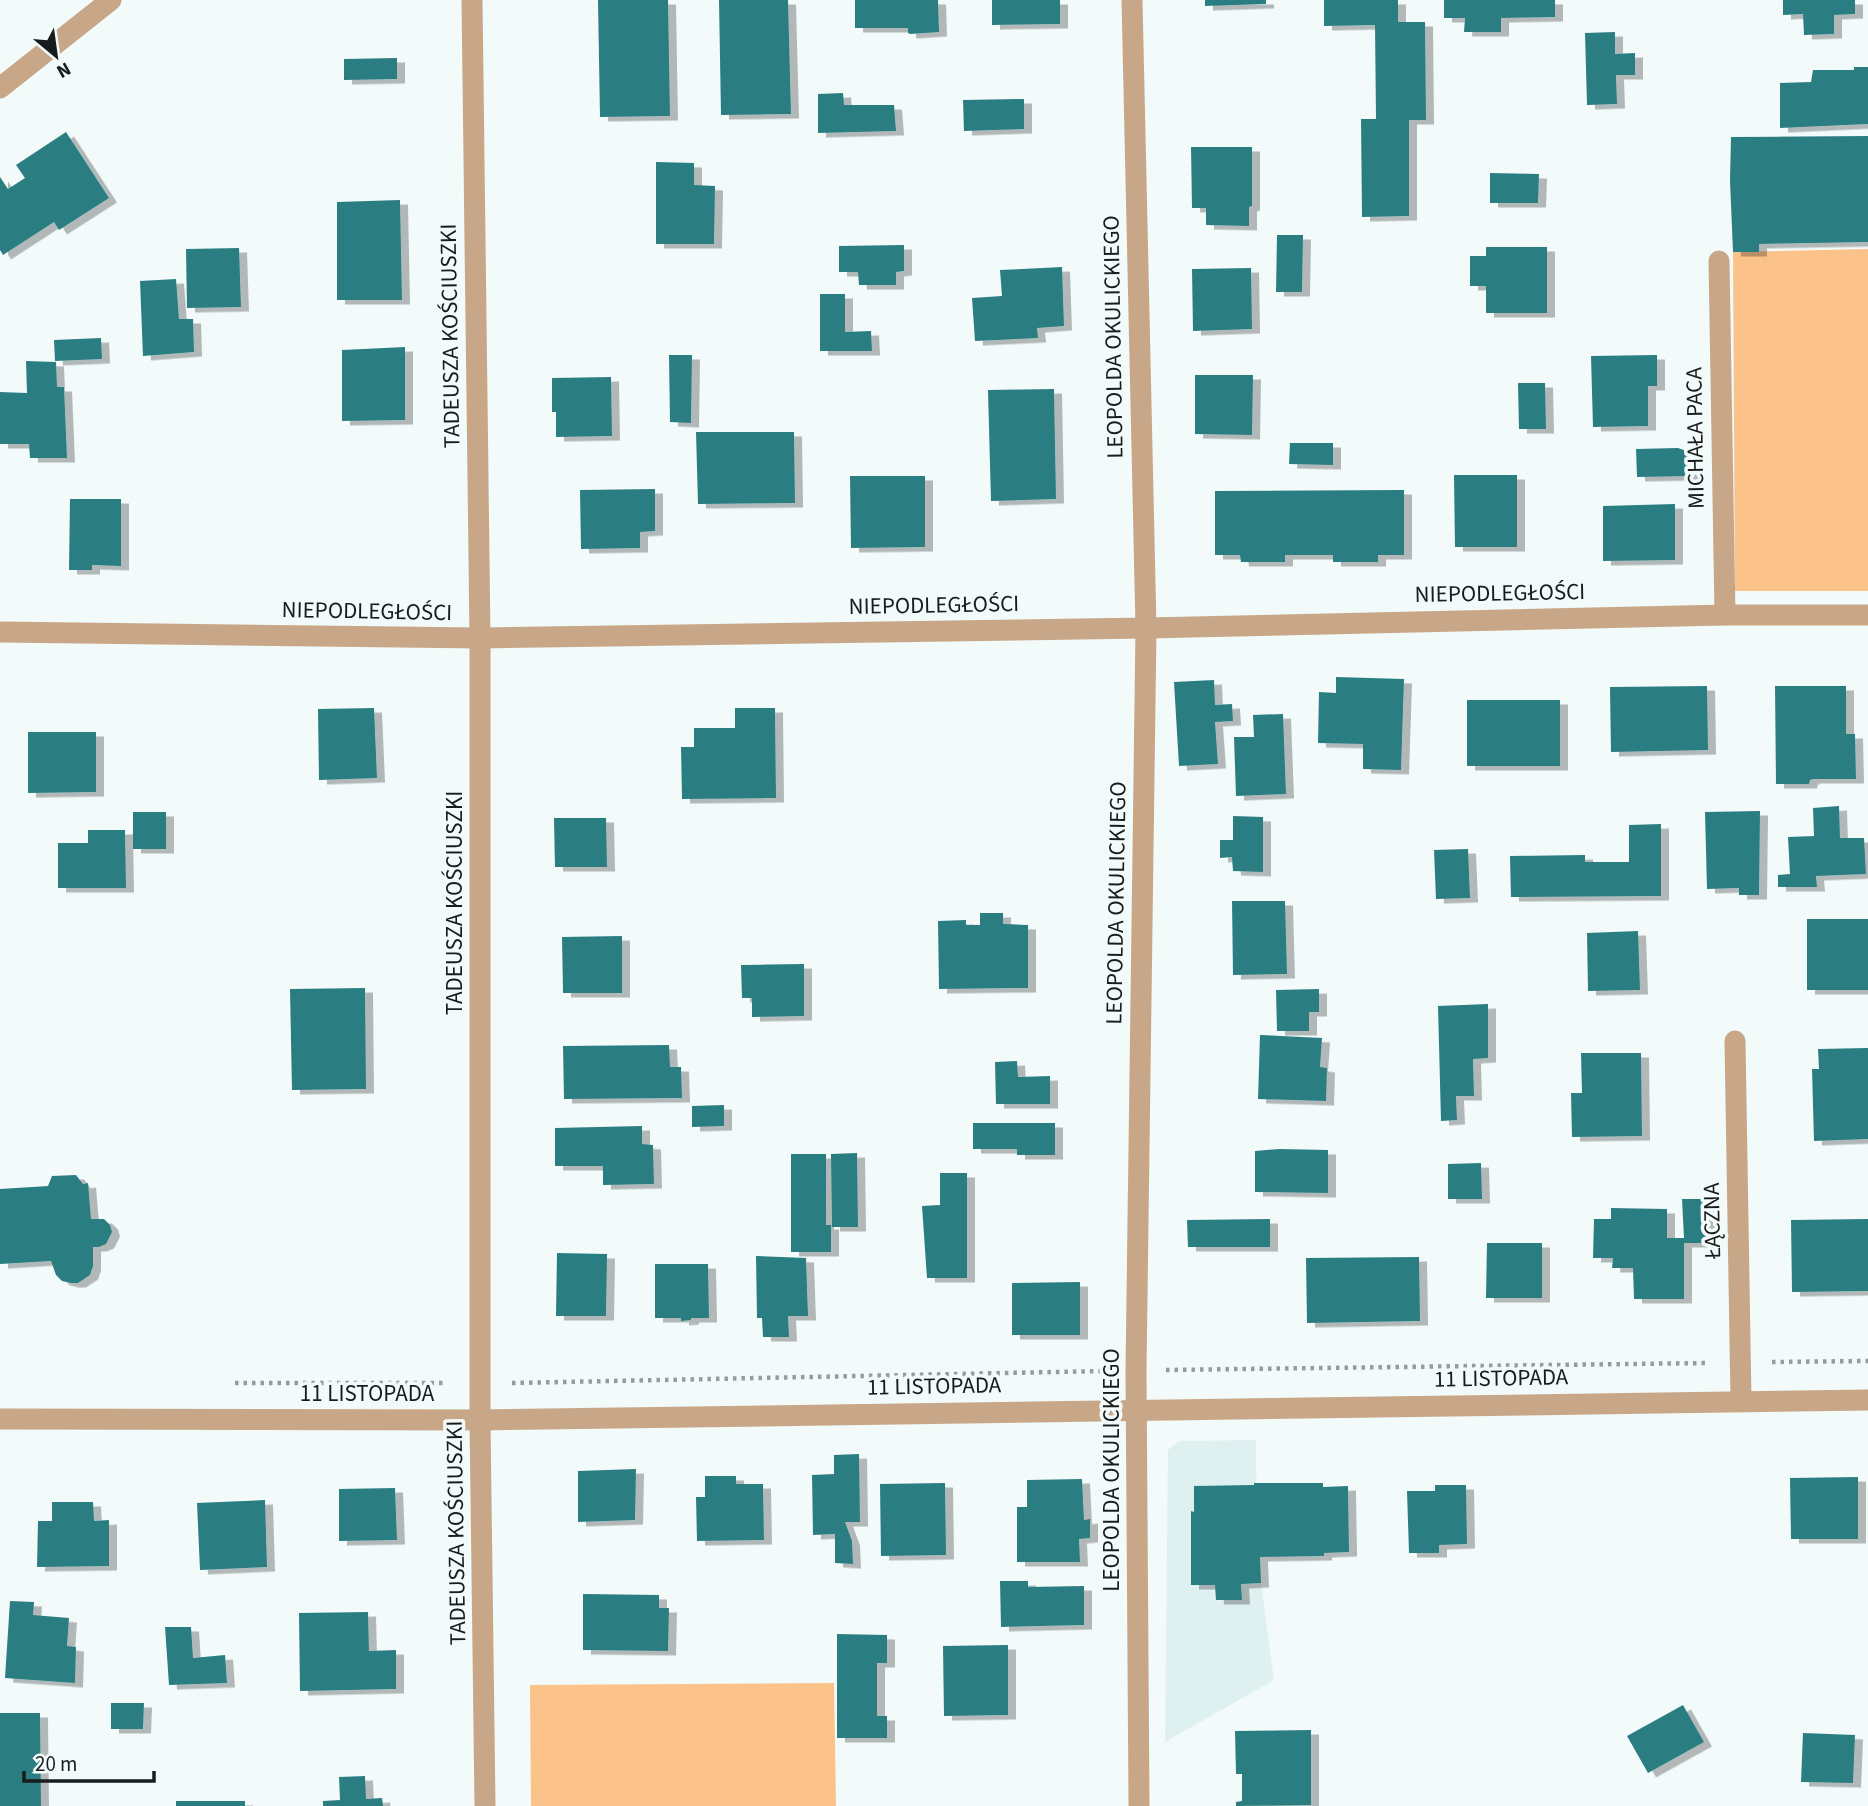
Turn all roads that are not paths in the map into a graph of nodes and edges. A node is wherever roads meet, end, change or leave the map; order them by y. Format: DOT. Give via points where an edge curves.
graph roads {
  1 [pos="111,0"];
  2 [pos="472,0"];
  3 [pos="1132,0"];
  4 [pos="0,88"];
  5 [pos="1719,261"];
  6 [pos="1725,615"];
  7 [pos="1868,615"];
  8 [pos="1146,628"];
  9 [pos="0,632"];
  10 [pos="480,638"];
  11 [pos="1735,1041"];
  12 [pos="1868,1400"];
  13 [pos="1741,1401"];
  14 [pos="1136,1409"];
  15 [pos="0,1419"];
  16 [pos="480,1420"];
  17 [pos="485,1806"];
  18 [pos="1139,1806"];
  1 -- 4 [label="street"];
  2 -- 10 [label="street, TADEUSZA KOŚCIUSZKI"];
  3 -- 8 [label="street, LEOPOLDA OKULICKIEGO"];
  5 -- 6 [label="street, MICHAŁA PACA"];
  6 -- 7 [label="street, NIEPODLEGŁOŚCI"];
  6 -- 8 [label="street, NIEPODLEGŁOŚCI"];
  8 -- 10 [label="street, NIEPODLEGŁOŚCI"];
  8 -- 14 [label="street, LEOPOLDA OKULICKIEGO"];
  9 -- 10 [label="street, NIEPODLEGŁOŚCI"];
  10 -- 16 [label="street, TADEUSZA KOŚCIUSZKI"];
  11 -- 13 [label="street, ŁĄCZNA"];
  12 -- 13 [label="street, 11 LISTOPADA"];
  13 -- 14 [label="street, 11 LISTOPADA"];
  14 -- 16 [label="street, 11 LISTOPADA"];
  14 -- 18 [label="street, LEOPOLDA OKULICKIEGO"];
  15 -- 16 [label="street, 11 LISTOPADA"];
  16 -- 17 [label="street, TADEUSZA KOŚCIUSZKI"];
}
